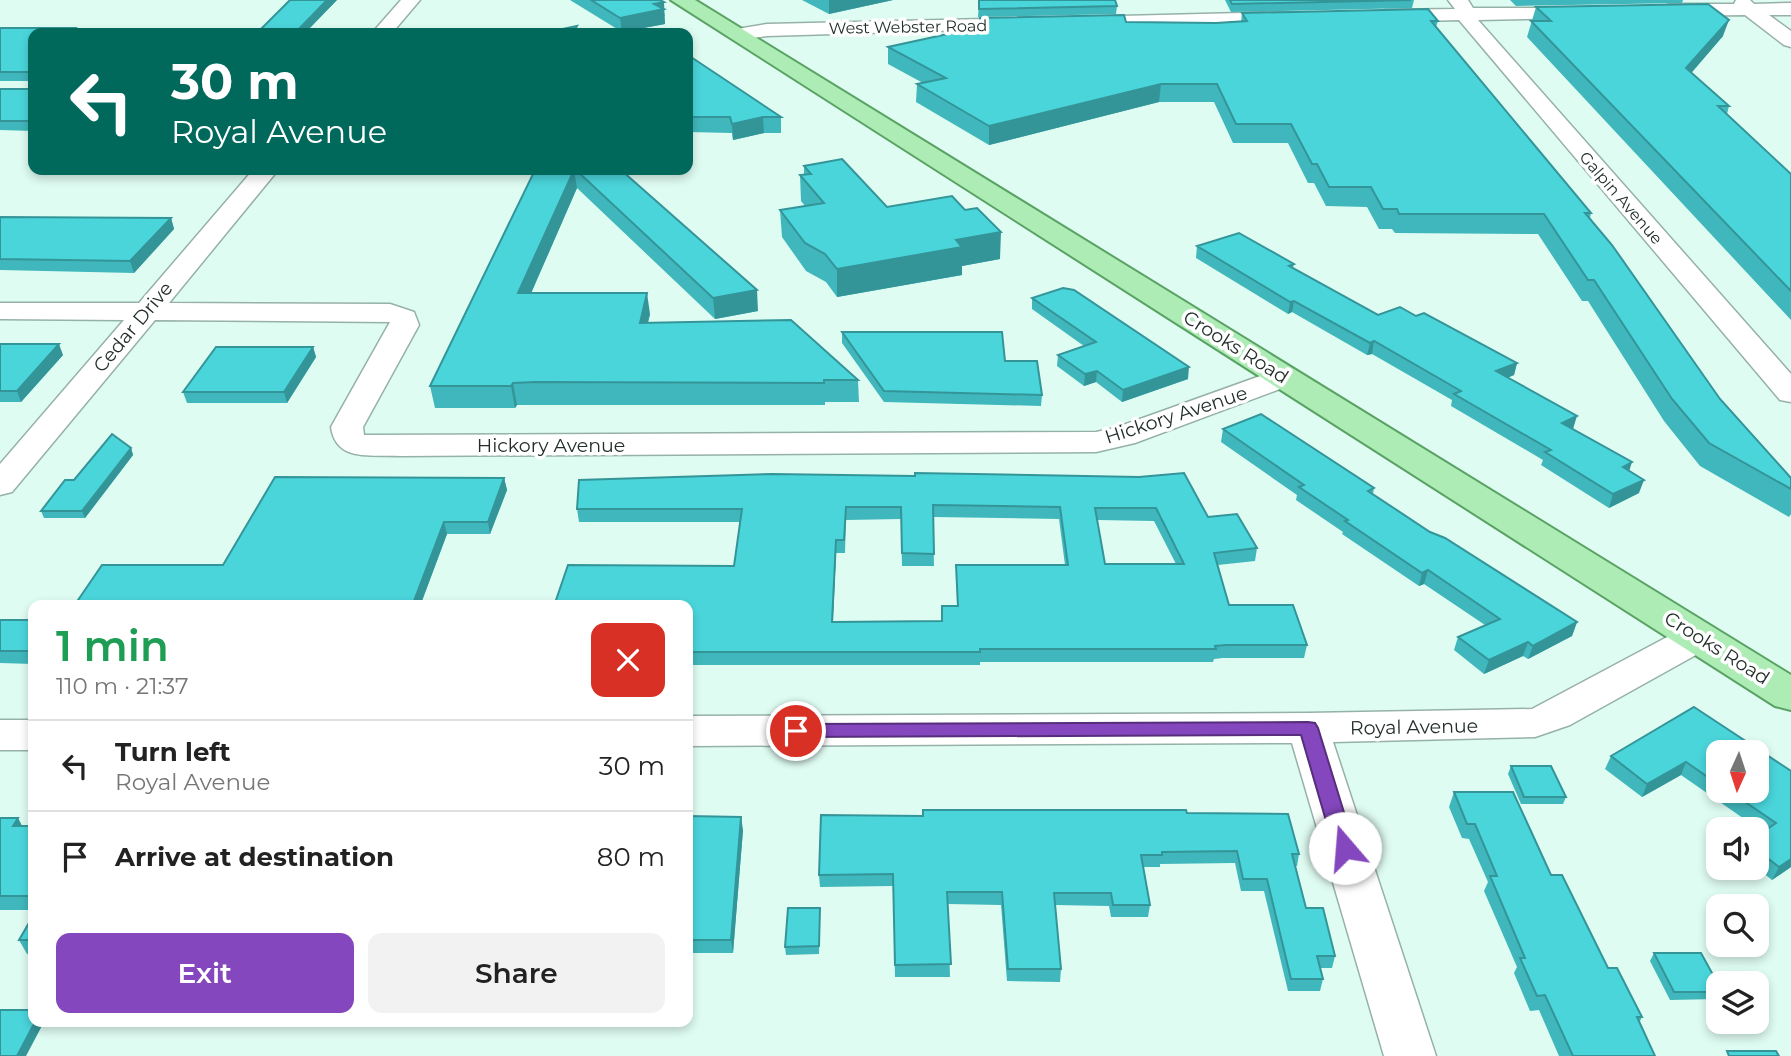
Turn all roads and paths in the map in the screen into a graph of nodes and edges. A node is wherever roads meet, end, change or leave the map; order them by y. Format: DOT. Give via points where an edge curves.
graph roads {
  1 [pos="411,0"];
  2 [pos="681,0"];
  3 [pos="1171,0"];
  4 [pos="1743,4"];
  5 [pos="1461,7"];
  6 [pos="1791,9"];
  7 [pos="1653,11"];
  8 [pos="1598,12"];
  9 [pos="1365,16"];
  10 [pos="1300,18"];
  11 [pos="1179,20"];
  12 [pos="386,28"];
  13 [pos="738,34"];
  14 [pos="1791,41"];
  15 [pos="262,175"];
  16 [pos="0,311"];
  17 [pos="145,312"];
  18 [pos="1284,377"];
  19 [pos="1791,393"];
  20 [pos="0,485"];
  21 [pos="1698,637"];
  22 [pos="1791,695"];
  23 [pos="1308,728"];
  24 [pos="693,731"];
  25 [pos="0,735"];
  26 [pos="28,735"];
  27 [pos="1410,1056"];
  1 -- 12 [label="street"];
  2 -- 13 [label="main road, Crooks Road"];
  3 -- 11 [label="street"];
  4 -- 6 [label="street"];
  4 -- 7 [label="street"];
  4 -- 14 [label="street"];
  5 -- 8 [label="street"];
  5 -- 9 [label="street"];
  5 -- 19 [label="street, Galpin Avenue" via="1470,23"];
  10 -- 11 [label="street, West Webster Road"];
  11 -- 13 [label="street, West Webster Road"];
  13 -- 18 [label="main road, Crooks Road"];
  15 -- 17 [label="street, Cedar Drive"];
  16 -- 17 [label="street, Hickory Avenue"];
  17 -- 18 [label="street, Hickory Avenue" via="390,312 404,318 405,325 347,428 355,444 1096,442"];
  17 -- 20 [label="street, Cedar Drive"];
  18 -- 21 [label="main road, Crooks Road"];
  21 -- 22 [label="main road, Crooks Road"];
  21 -- 23 [label="street, Royal Avenue" via="1535,723"];
  23 -- 24 [label="street, Royal Avenue"];
  23 -- 27 [label="street"];
  25 -- 26 [label="street"];
}
